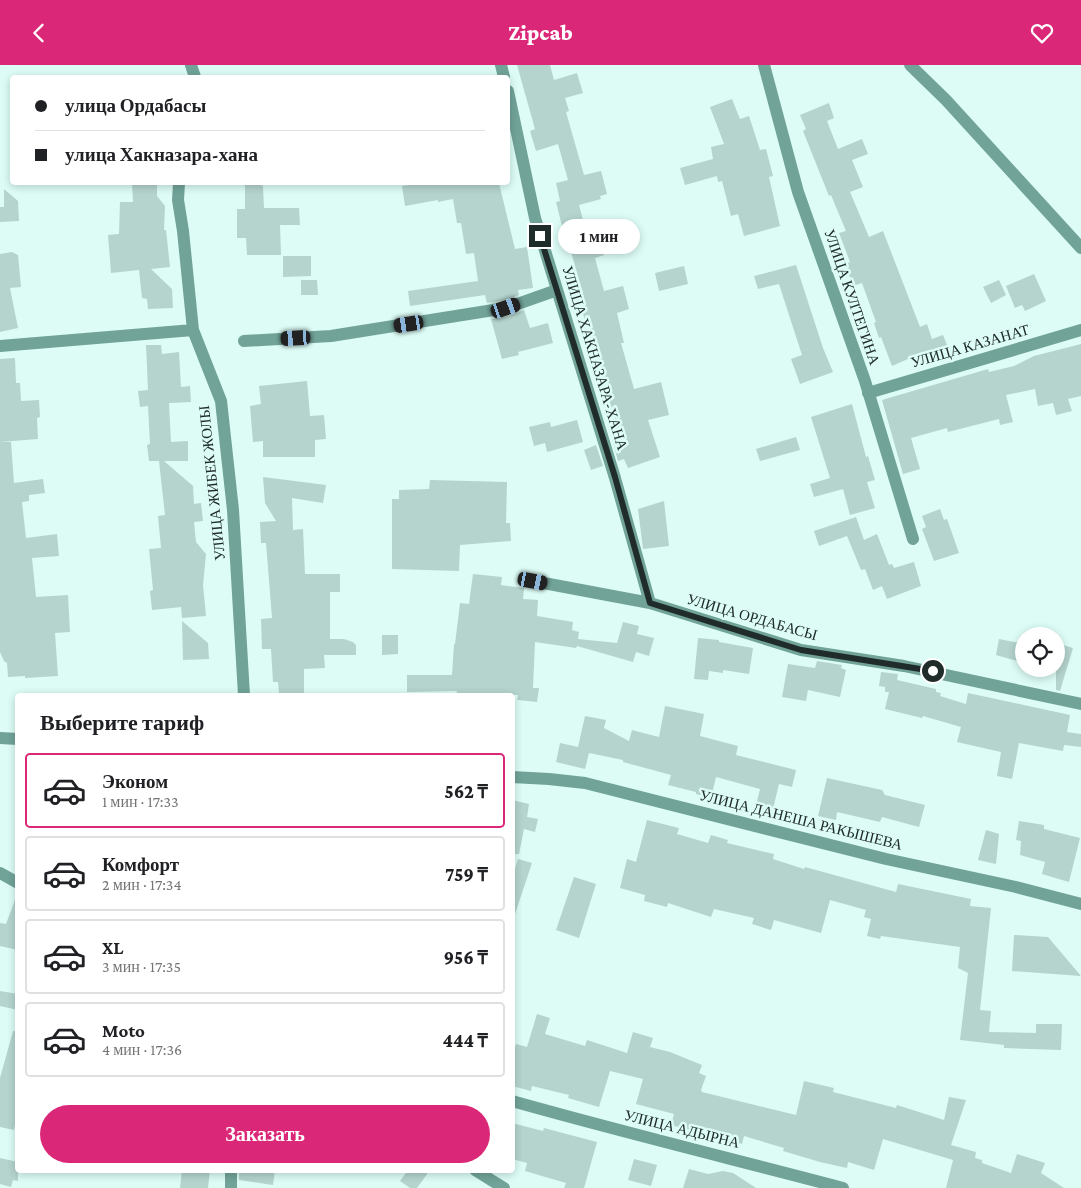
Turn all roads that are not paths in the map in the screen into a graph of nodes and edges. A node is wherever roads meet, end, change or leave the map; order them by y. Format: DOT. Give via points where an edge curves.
graph roads {
  1 [pos="764,65"];
  2 [pos="910,65"];
  3 [pos="510,100"];
  4 [pos="179,185"];
  5 [pos="1081,248"];
  6 [pos="557,290"];
  7 [pos="194,330"];
  8 [pos="1081,330"];
  9 [pos="244,341"];
  10 [pos="0,345"];
  11 [pos="868,393"];
  12 [pos="913,539"];
  13 [pos="533,581"];
  14 [pos="650,603"];
  15 [pos="244,693"];
  16 [pos="1081,703"];
  17 [pos="0,738"];
  18 [pos="15,739"];
  19 [pos="515,777"];
  20 [pos="0,873"];
  21 [pos="15,881"];
  22 [pos="1081,904"];
  23 [pos="515,1102"];
  24 [pos="231,1173"];
  25 [pos="480,1173"];
  26 [pos="231,1188"];
  27 [pos="504,1188"];
  28 [pos="843,1188"];
  1 -- 11 [label="street, УЛИЦА КУЛТЕГИНА" via="798,192"];
  2 -- 5 [label="street"];
  3 -- 6 [label="street, УЛИЦА ХАКНАЗАРА-ХАНА" via="535,218"];
  4 -- 7 [label="street, УЛИЦА ЖИБЕК ЖОЛЫ"];
  6 -- 9 [label="street" via="506,308 331,336"];
  6 -- 14 [label="street, УЛИЦА ХАКНАЗАРА-ХАНА"];
  7 -- 10 [label="street"];
  7 -- 15 [label="street, УЛИЦА ЖИБЕК ЖОЛЫ" via="221,401 233,510"];
  8 -- 11 [label="street, УЛИЦА КАЗАНАТ"];
  11 -- 12 [label="street, УЛИЦА КУЛТЕГИНА"];
  13 -- 14 [label="street, УЛИЦА ОРДАБАСЫ"];
  14 -- 16 [label="street, УЛИЦА ОРДАБАСЫ" via="801,650 913,667"];
  17 -- 18 [label="street"];
  19 -- 22 [label="street, УЛИЦА ДАНЕША РАКЫШЕВА" via="585,783"];
  20 -- 21 [label="street"];
  23 -- 28 [label="street, УЛИЦА АДЫРНА"];
  24 -- 26 [label="street"];
  25 -- 27 [label="street"];
}
